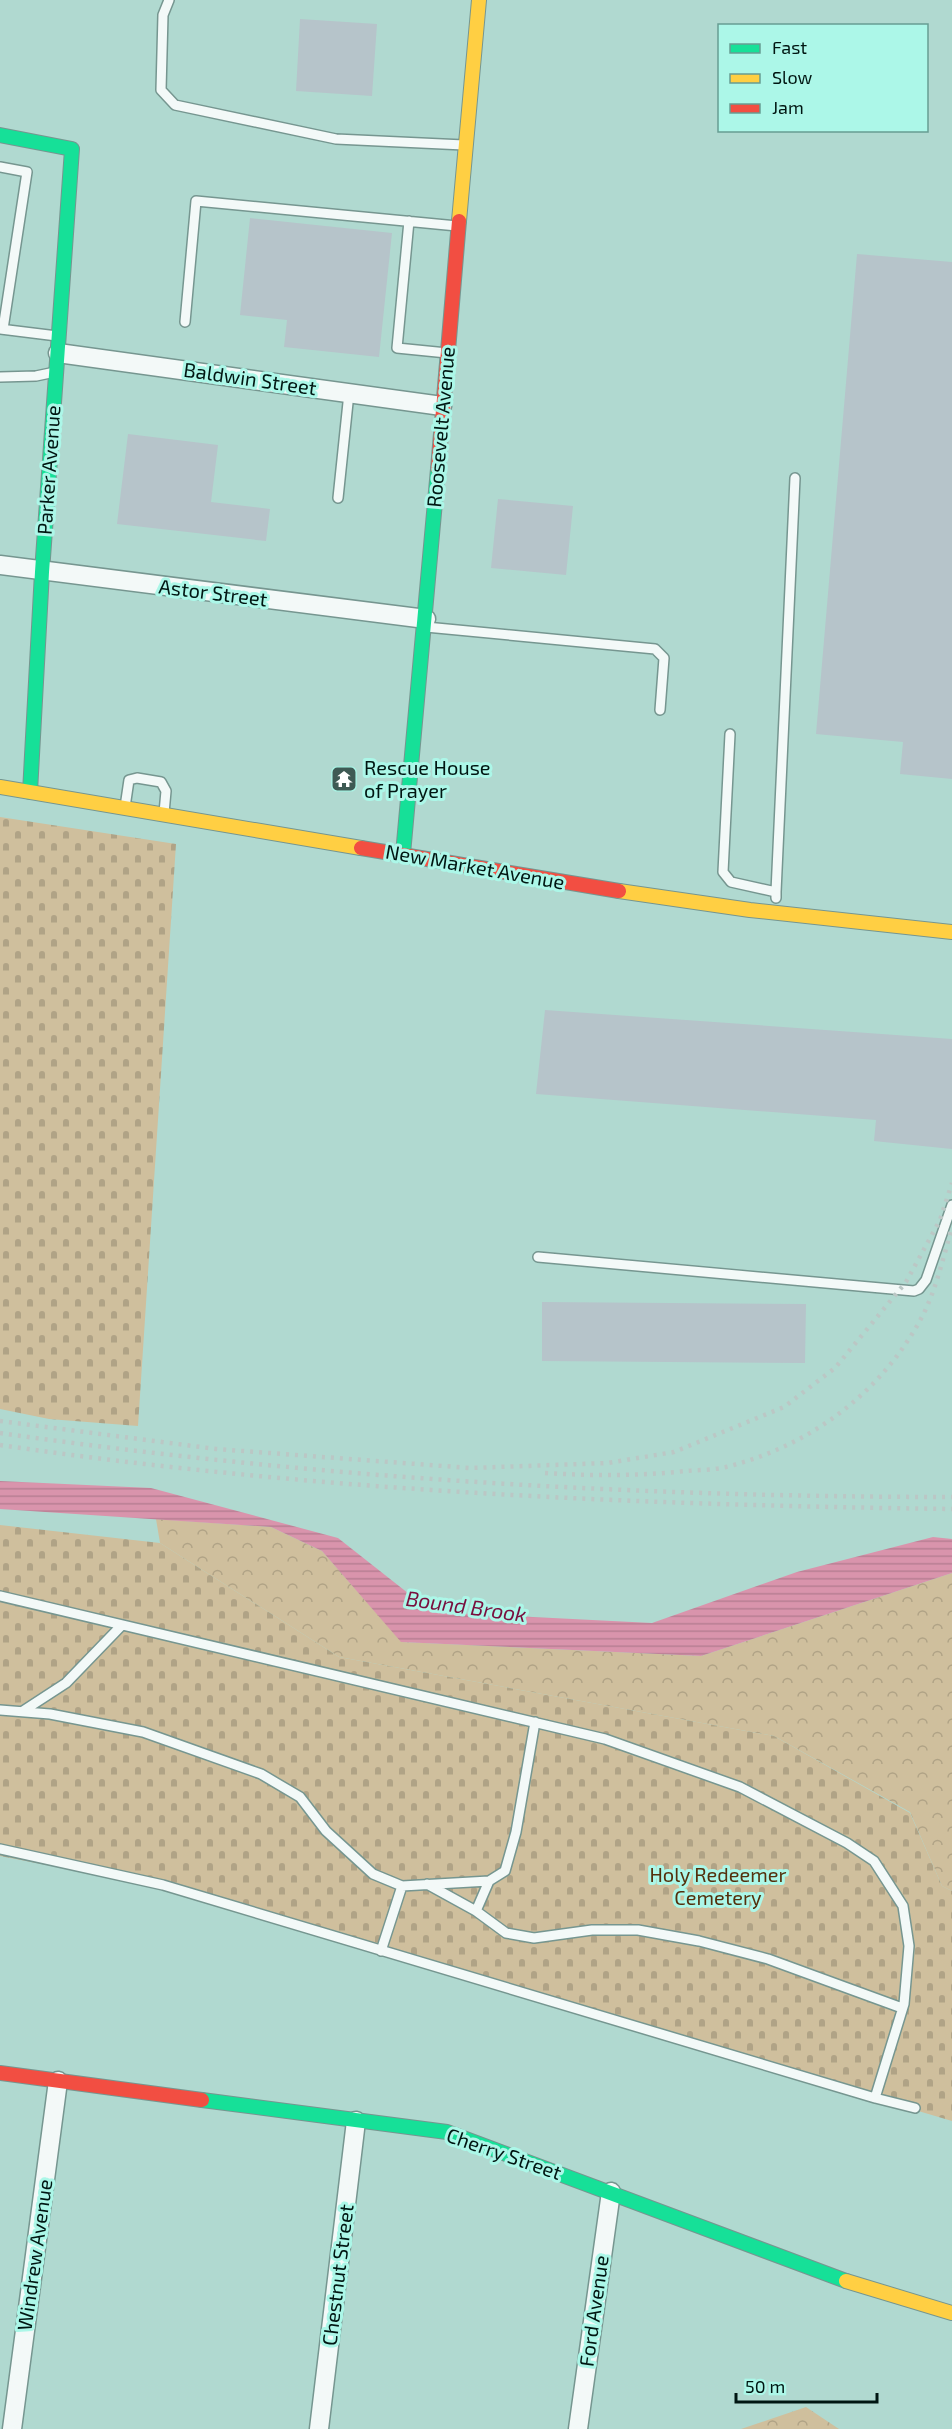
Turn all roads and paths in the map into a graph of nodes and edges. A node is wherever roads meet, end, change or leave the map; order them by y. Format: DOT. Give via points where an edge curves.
graph roads {
  1 [pos="169,0"];
  2 [pos="479,0"];
  3 [pos="0,135"];
  4 [pos="466,145"];
  5 [pos="0,167"];
  6 [pos="409,221"];
  7 [pos="457,226"];
  8 [pos="185,322"];
  9 [pos="1,329"];
  10 [pos="59,345"];
  11 [pos="447,353"];
  12 [pos="57,371"];
  13 [pos="0,377"];
  14 [pos="349,393"];
  15 [pos="442,406"];
  16 [pos="795,478"];
  17 [pos="338,498"];
  18 [pos="0,565"];
  19 [pos="42,572"];
  20 [pos="426,623"];
  21 [pos="660,710"];
  22 [pos="730,734"];
  23 [pos="0,787"];
  24 [pos="30,792"];
  25 [pos="125,807"];
  26 [pos="164,813"];
  27 [pos="403,854"];
  28 [pos="776,892"];
  29 [pos="775,912"];
  30 [pos="952,932"];
  31 [pos="952,1204"];
  32 [pos="538,1257"];
  33 [pos="0,1596"];
  34 [pos="122,1625"];
  35 [pos="0,1710"];
  36 [pos="23,1712"];
  37 [pos="535,1722"];
  38 [pos="0,1849"];
  39 [pos="489,1881"];
  40 [pos="427,1884"];
  41 [pos="402,1886"];
  42 [pos="476,1911"];
  43 [pos="381,1951"];
  44 [pos="902,2008"];
  45 [pos="0,2073"];
  46 [pos="58,2081"];
  47 [pos="875,2098"];
  48 [pos="915,2108"];
  49 [pos="356,2121"];
  50 [pos="611,2192"];
  51 [pos="952,2313"];
  52 [pos="12,2429"];
  53 [pos="319,2429"];
  54 [pos="578,2429"];
  1 -- 4 [label="lane" via="163,15 161,90 175,105 336,139"];
  2 -- 4 [label="street, Roosevelt Avenue"];
  3 -- 10 [label="street, Parker Avenue" via="72,149"];
  4 -- 7 [label="street, Roosevelt Avenue"];
  5 -- 9 [label="lane" via="27,172"];
  6 -- 7 [label="lane"];
  6 -- 8 [label="lane" via="196,201"];
  6 -- 11 [label="lane" via="397,348"];
  7 -- 11 [label="street, Roosevelt Avenue"];
  9 -- 10 [label="lane"];
  10 -- 12 [label="street, Parker Avenue"];
  10 -- 14 [label="street, Baldwin Street"];
  11 -- 15 [label="street, Roosevelt Avenue"];
  12 -- 13 [label="lane"];
  12 -- 19 [label="street, Parker Avenue"];
  14 -- 15 [label="street, Baldwin Street"];
  14 -- 17 [label="lane"];
  15 -- 20 [label="street, Roosevelt Avenue"];
  16 -- 28 [label="lane"];
  18 -- 19 [label="street, Astor Street"];
  19 -- 20 [label="street, Astor Street"];
  19 -- 24 [label="street, Parker Avenue"];
  20 -- 21 [label="lane" via="655,649 664,658"];
  20 -- 27 [label="street, Roosevelt Avenue"];
  22 -- 28 [label="lane" via="723,872 732,882"];
  23 -- 24 [label="street, New Market Avenue"];
  24 -- 25 [label="street, New Market Avenue"];
  25 -- 26 [label="street, New Market Avenue"];
  25 -- 26 [label="lane" via="129,780 137,778 161,782 166,791"];
  26 -- 27 [label="street, New Market Avenue"];
  27 -- 29 [label="street, New Market Avenue" via="585,886"];
  28 -- 29 [label="lane"];
  29 -- 30 [label="street, New Market Avenue"];
  31 -- 32 [label="lane" via="926,1280 914,1291"];
  33 -- 34 [label="lane"];
  34 -- 36 [label="lane" via="66,1683"];
  34 -- 37 [label="lane"];
  35 -- 36 [label="lane"];
  36 -- 41 [label="lane" via="143,1732 261,1774 300,1797 326,1831 373,1874"];
  37 -- 39 [label="lane" via="516,1832 505,1871"];
  37 -- 44 [label="lane" via="605,1739 740,1787 797,1815 874,1861 903,1906 909,1946"];
  38 -- 43 [label="lane" via="163,1885"];
  39 -- 40 [label="lane"];
  39 -- 42 [label="lane"];
  40 -- 41 [label="lane"];
  40 -- 42 [label="lane"];
  41 -- 43 [label="lane"];
  42 -- 44 [label="lane" via="506,1933 534,1938 592,1930 638,1930 699,1941 768,1959"];
  43 -- 47 [label="lane"];
  44 -- 47 [label="lane"];
  45 -- 46 [label="street, Cherry Street"];
  46 -- 49 [label="street, Cherry Street"];
  46 -- 52 [label="street, Windrew Avenue"];
  47 -- 48 [label="lane"];
  49 -- 50 [label="street, Cherry Street" via="447,2132"];
  49 -- 53 [label="street, Chestnut Street"];
  50 -- 51 [label="street, Cherry Street" via="818,2272"];
  50 -- 54 [label="street, Ford Avenue"];
}
